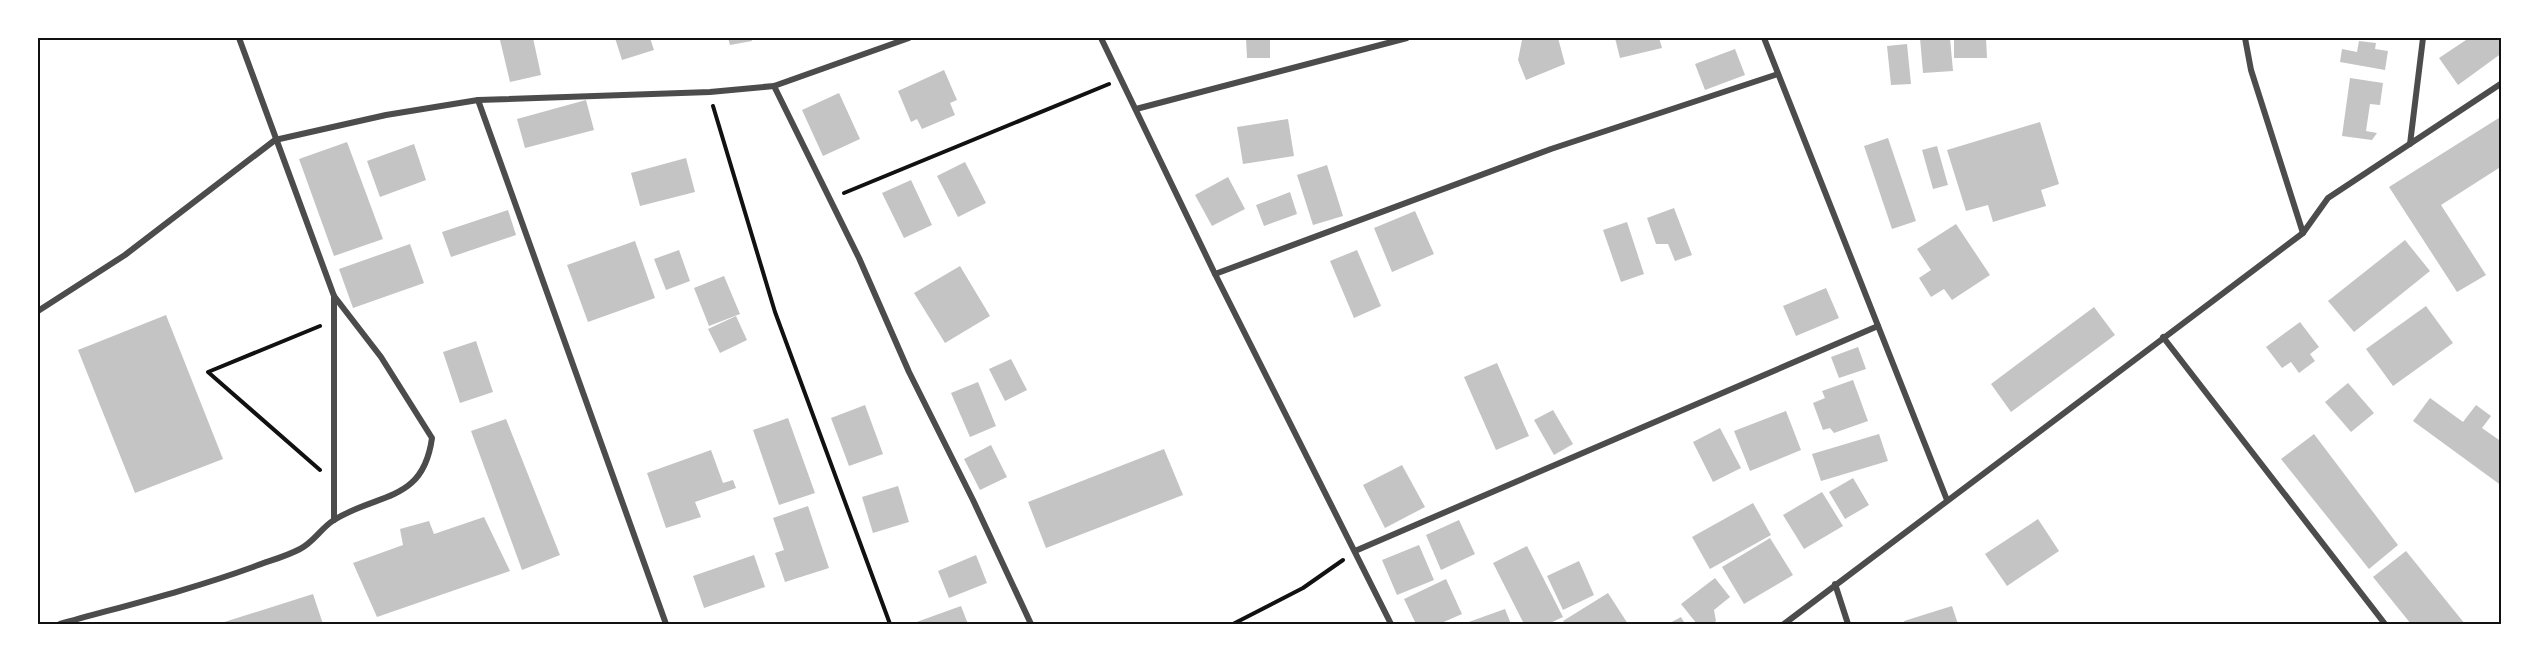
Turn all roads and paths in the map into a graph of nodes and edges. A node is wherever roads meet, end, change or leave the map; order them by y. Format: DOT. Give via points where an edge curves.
graph roads {
  1 [pos="239,38"];
  2 [pos="909,38"];
  3 [pos="1101,38"];
  4 [pos="1407,38"];
  5 [pos="1764,38"];
  6 [pos="2246,38"];
  7 [pos="2423,38"];
  8 [pos="1778,74"];
  9 [pos="1121,78"];
  10 [pos="2502,83"];
  11 [pos="774,86"];
  12 [pos="710,92"];
  13 [pos="478,100"];
  14 [pos="1136,109"];
  15 [pos="275,140"];
  16 [pos="2410,144"];
  17 [pos="830,199"];
  18 [pos="2302,233"];
  19 [pos="1215,274"];
  20 [pos="334,296"];
  21 [pos="38,311"];
  22 [pos="334,320"];
  23 [pos="1878,326"];
  24 [pos="2163,337"];
  25 [pos="334,482"];
  26 [pos="1947,500"];
  27 [pos="334,520"];
  28 [pos="1355,551"];
  29 [pos="1836,584"];
  30 [pos="60,624"];
  31 [pos="666,624"];
  32 [pos="890,624"];
  33 [pos="1031,624"];
  34 [pos="1233,624"];
  35 [pos="1391,624"];
  36 [pos="1784,624"];
  37 [pos="1848,624"];
  38 [pos="2385,624"];
  1 -- 15 [label="street"];
  2 -- 11 [label="street"];
  3 -- 9 [label="street"];
  4 -- 14 [label="street"];
  5 -- 8 [label="street"];
  6 -- 18 [label="street" via="2251,70"];
  7 -- 16 [label="street"];
  8 -- 19 [label="street" via="1551,149"];
  8 -- 23 [label="street"];
  9 -- 14 [label="street"];
  9 -- 17 [label="path"];
  10 -- 16 [label="street"];
  11 -- 12 [label="street"];
  11 -- 17 [label="street"];
  12 -- 13 [label="street"];
  12 -- 32 [label="path" via="775,312"];
  13 -- 15 [label="street" via="386,115"];
  13 -- 31 [label="street"];
  14 -- 19 [label="street"];
  15 -- 20 [label="street"];
  15 -- 21 [label="street" via="125,255"];
  16 -- 18 [label="street" via="2328,198"];
  17 -- 33 [label="street"];
  18 -- 24 [label="street"];
  19 -- 28 [label="street"];
  20 -- 22 [label="street"];
  20 -- 27 [label="street" via="381,357 432,438 421,476 381,500"];
  22 -- 25 [label="street"];
  22 -- 25 [label="path" via="208,372"];
  23 -- 26 [label="street"];
  23 -- 28 [label="street"];
  24 -- 26 [label="street"];
  24 -- 38 [label="street"];
  25 -- 27 [label="street"];
  26 -- 29 [label="street"];
  27 -- 30 [label="street" via="298,550 217,580"];
  28 -- 34 [label="path" via="1303,588"];
  28 -- 35 [label="street"];
  29 -- 36 [label="street"];
  29 -- 37 [label="street"];
}
